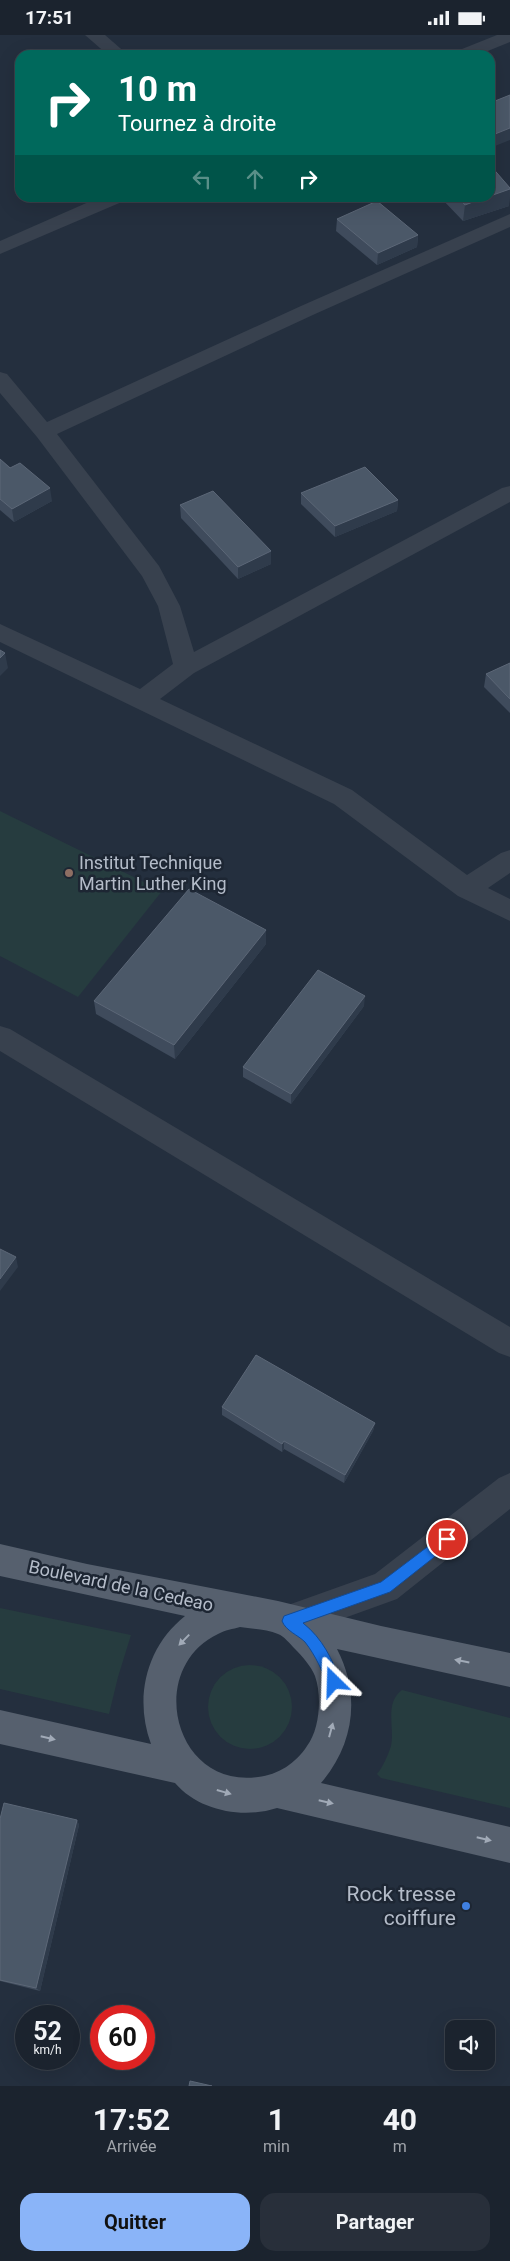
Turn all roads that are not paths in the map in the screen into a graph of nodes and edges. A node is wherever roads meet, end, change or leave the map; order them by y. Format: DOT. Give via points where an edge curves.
graph roads {
  1 [pos="94,35"];
  2 [pos="510,36"];
  3 [pos="114,50"];
  4 [pos="475,50"];
  5 [pos="106,202"];
  6 [pos="510,220"];
  7 [pos="0,248"];
  8 [pos="0,379"];
  9 [pos="44,432"];
  10 [pos="510,493"];
  11 [pos="0,632"];
  12 [pos="186,667"];
  13 [pos="142,699"];
  14 [pos="510,861"];
  15 [pos="467,889"];
  16 [pos="510,911"];
  17 [pos="0,1037"];
  18 [pos="510,1343"];
  19 [pos="510,1489"];
  20 [pos="0,1560"];
  21 [pos="242,1611"];
  22 [pos="289,1621"];
  23 [pos="510,1670"];
  24 [pos="0,1727"];
  25 [pos="183,1768"];
  26 [pos="279,1791"];
  27 [pos="510,1845"];
  1 -- 3 [label="street"];
  2 -- 4 [label="street"];
  5 -- 7 [label="street"];
  6 -- 9 [label="street"];
  8 -- 9 [label="street"];
  9 -- 12 [label="street" via="151,572 169,606"];
  10 -- 12 [label="street"];
  11 -- 13 [label="street"];
  12 -- 13 [label="street"];
  13 -- 15 [label="street" via="343,797"];
  14 -- 15 [label="street"];
  15 -- 16 [label="street"];
  17 -- 18 [label="street"];
  19 -- 22 [label="street" via="385,1587"];
  20 -- 21 [label="main road, Boulevard de la Cedeao"];
  21 -- 22 [label="main road, Boulevard de la Cedeao" via="266,1613"];
  21 -- 25 [label="main road, Boulevard de la Cedeao, one-way" via="217,1616 195,1628 178,1645 166,1669 159,1694 160,1721 168,1745"];
  23 -- 22 [label="main road, Boulevard de la Cedeao, one-way"];
  26 -- 22 [label="main road, Boulevard de la Cedeao, one-way" via="302,1777 319,1758 331,1734 336,1709 334,1682 324,1658 309,1637"];
  24 -- 25 [label="main road, Boulevard de la Cedeao, one-way"];
  25 -- 26 [label="main road, Boulevard de la Cedeao, one-way" via="203,1785 227,1794 253,1797"];
  26 -- 27 [label="main road, Boulevard de la Cedeao, one-way"];
}
